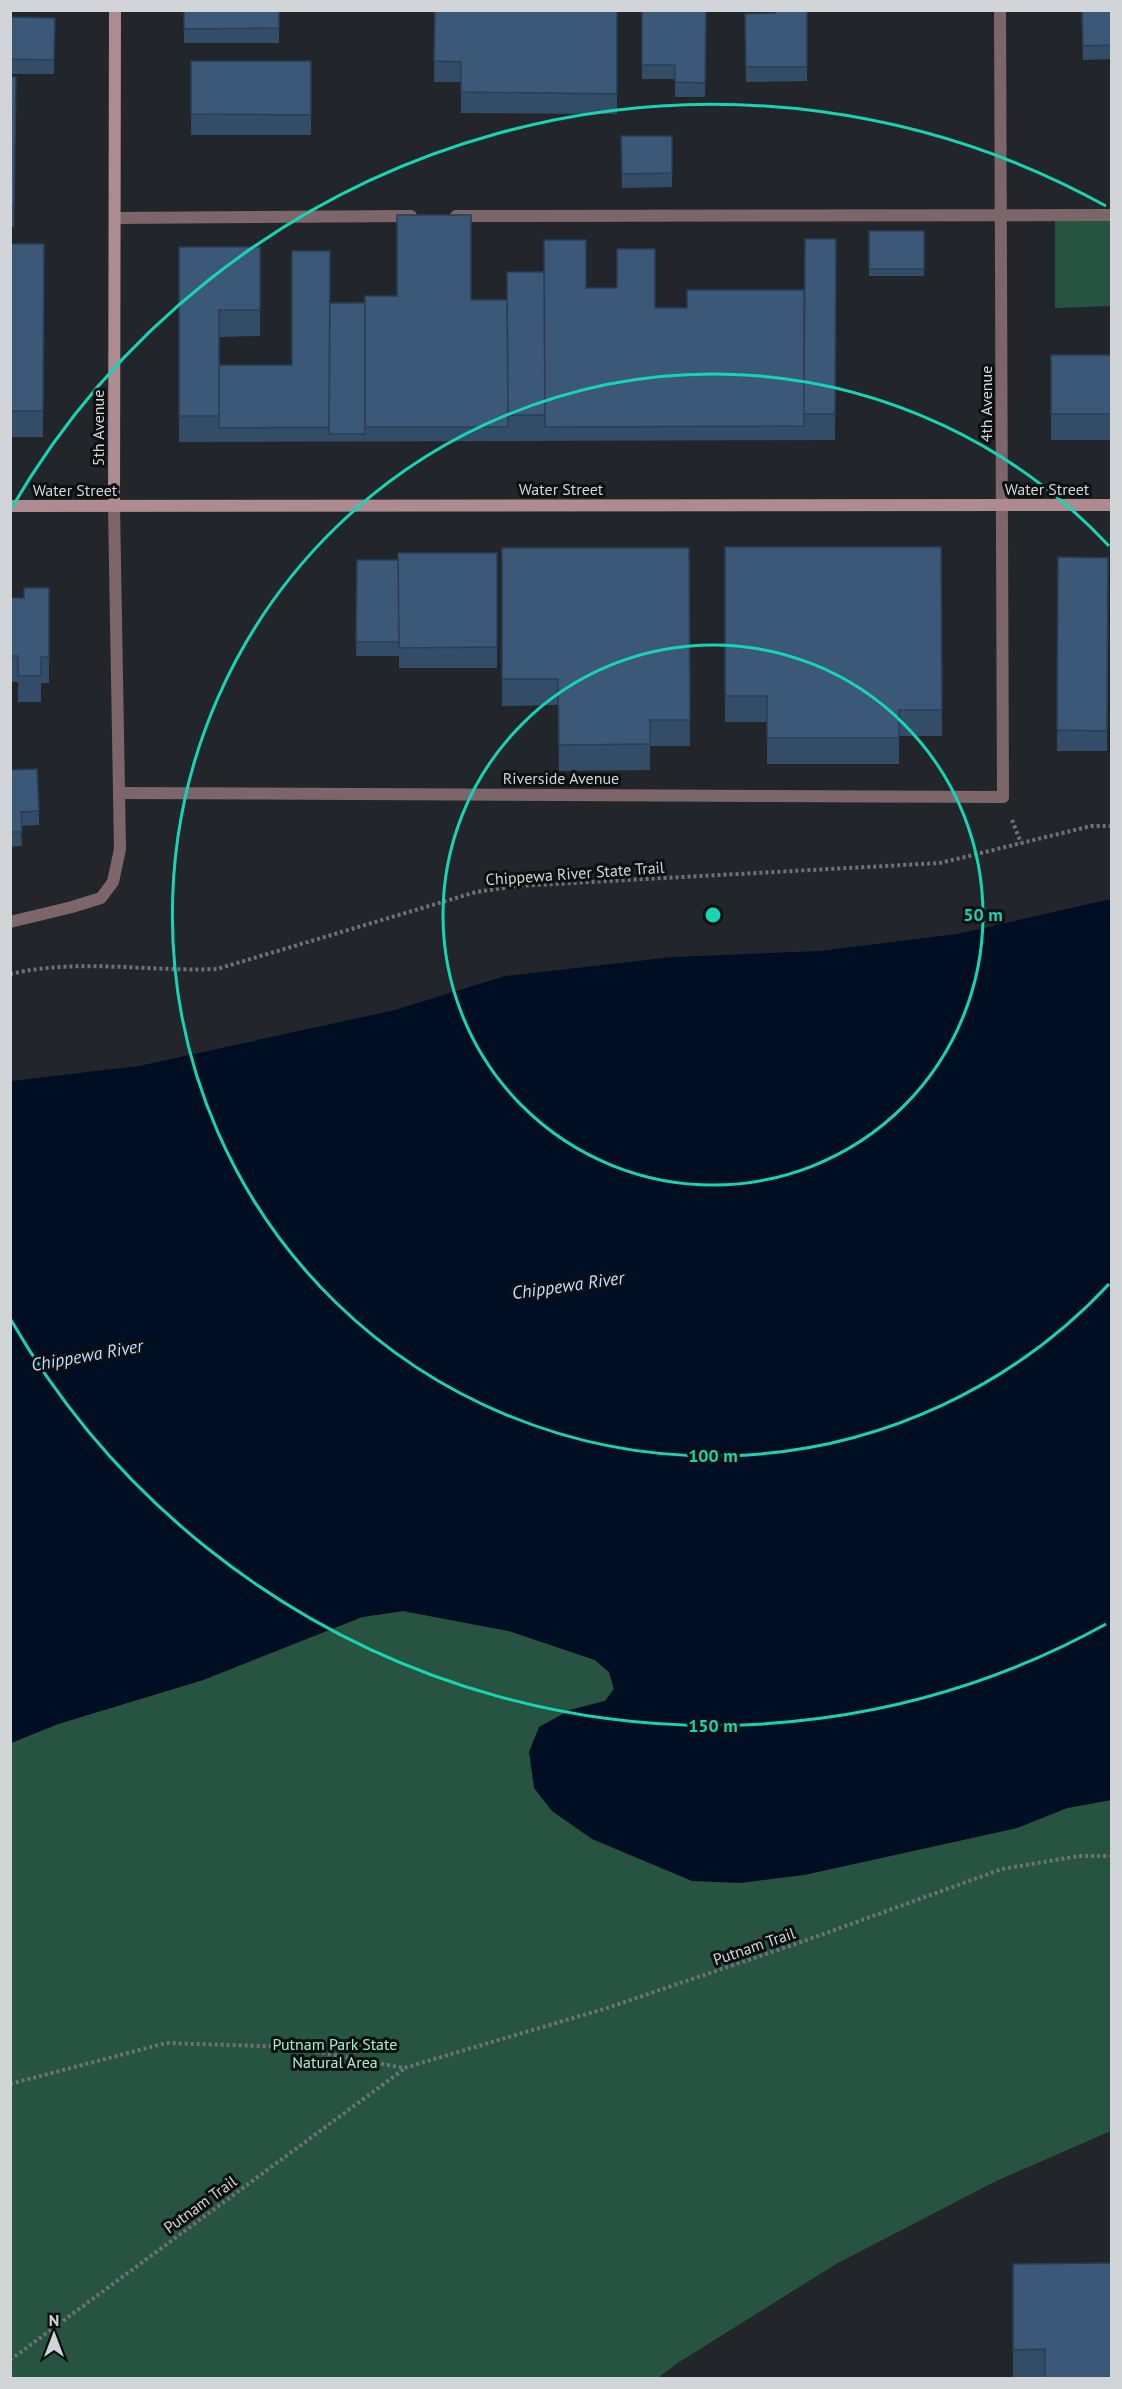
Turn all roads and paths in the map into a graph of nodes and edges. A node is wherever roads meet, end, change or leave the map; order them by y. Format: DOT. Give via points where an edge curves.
graph roads {
  1 [pos="115,10"];
  2 [pos="1000,10"];
  3 [pos="1002,214"];
  4 [pos="1112,214"];
  5 [pos="418,216"];
  6 [pos="442,216"];
  7 [pos="115,218"];
  8 [pos="1003,505"];
  9 [pos="1112,505"];
  10 [pos="10,506"];
  11 [pos="114,506"];
  12 [pos="119,793"];
  13 [pos="1003,797"];
  14 [pos="1112,826"];
  15 [pos="10,921"];
  16 [pos="10,974"];
  17 [pos="1112,1856"];
  18 [pos="404,2068"];
  19 [pos="10,2084"];
  20 [pos="10,2360"];
  1 -- 7 [label="main road, 5th Avenue"];
  2 -- 3 [label="street, 4th Avenue"];
  3 -- 4 [label="street"];
  3 -- 6 [label="street"];
  3 -- 8 [label="street, 4th Avenue"];
  5 -- 7 [label="street"];
  7 -- 11 [label="main road, 5th Avenue"];
  8 -- 9 [label="main road, Water Street"];
  8 -- 11 [label="main road, Water Street"];
  8 -- 13 [label="street, 4th Avenue"];
  10 -- 11 [label="main road, Water Street"];
  11 -- 12 [label="street, 5th Avenue"];
  12 -- 13 [label="street, Riverside Avenue"];
  12 -- 15 [label="street, 5th Avenue" via="120,849 113,882 101,898"];
  14 -- 16 [label="path, Chippewa River State Trail" via="1091,826 940,863 517,886 476,892 217,969 62,965"];
  17 -- 18 [label="path, Putnam Trail" via="1079,1856 1002,1869 807,1941 607,2008"];
  18 -- 19 [label="path, Putnam Trail" via="292,2047 166,2043"];
  18 -- 20 [label="path, Putnam Trail"];
}
